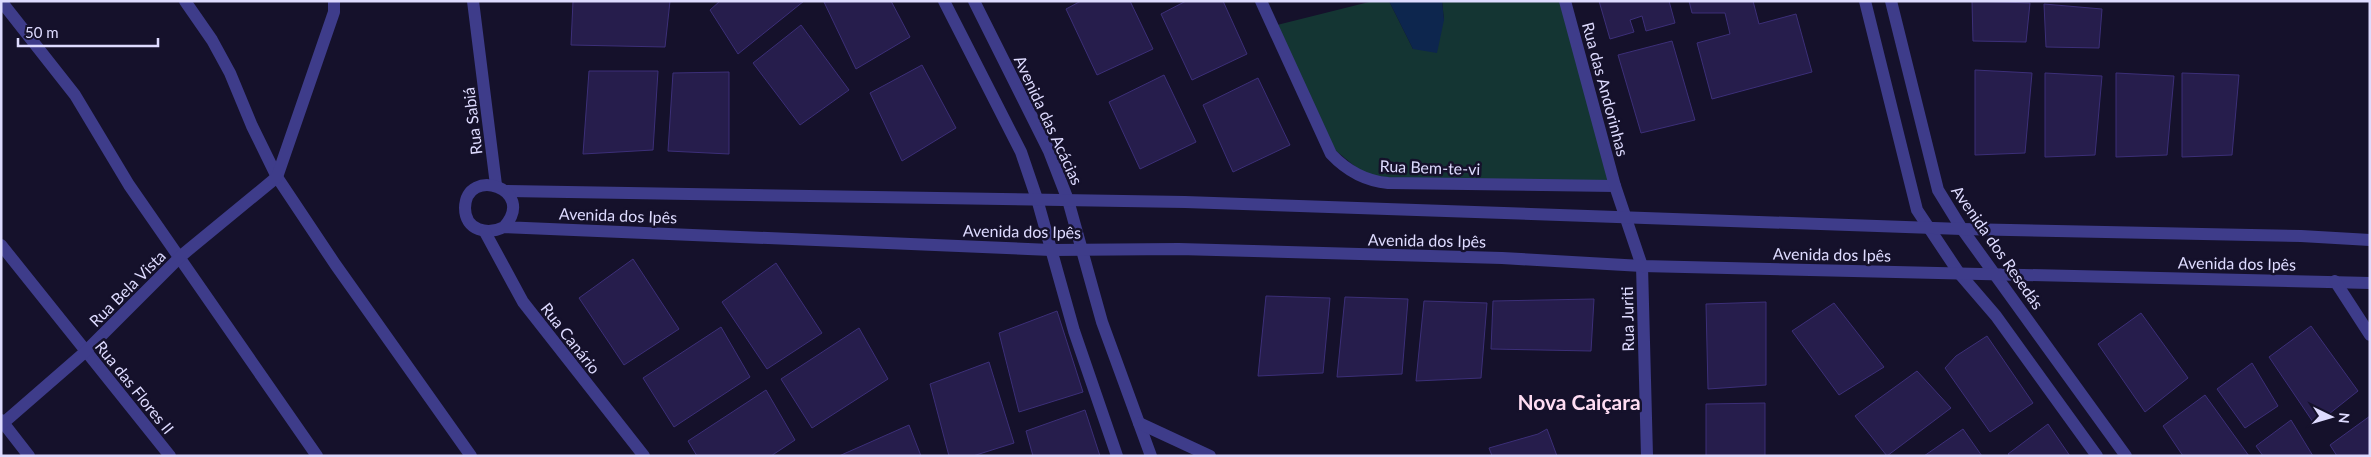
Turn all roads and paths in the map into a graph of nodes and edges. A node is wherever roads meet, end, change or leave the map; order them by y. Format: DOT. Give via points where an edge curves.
graph roads {
  1 [pos="1,1"];
  2 [pos="185,1"];
  3 [pos="334,1"];
  4 [pos="473,1"];
  5 [pos="944,1"];
  6 [pos="974,1"];
  7 [pos="1261,1"];
  8 [pos="1566,1"];
  9 [pos="1865,1"];
  10 [pos="1891,1"];
  11 [pos="277,176"];
  12 [pos="1615,186"];
  13 [pos="501,188"];
  14 [pos="1037,199"];
  15 [pos="1068,200"];
  16 [pos="1627,217"];
  17 [pos="1928,226"];
  18 [pos="504,227"];
  19 [pos="1962,229"];
  20 [pos="485,232"];
  21 [pos="2370,240"];
  22 [pos="1,244"];
  23 [pos="1082,249"];
  24 [pos="1051,250"];
  25 [pos="181,256"];
  26 [pos="1642,266"];
  27 [pos="1959,273"];
  28 [pos="1996,274"];
  29 [pos="2335,281"];
  30 [pos="2370,283"];
  31 [pos="2370,335"];
  32 [pos="85,352"];
  33 [pos="2,423"];
  34 [pos="1139,423"];
  35 [pos="28,456"];
  36 [pos="170,456"];
  37 [pos="317,456"];
  38 [pos="471,456"];
  39 [pos="644,456"];
  40 [pos="1117,456"];
  41 [pos="1151,456"];
  42 [pos="1210,456"];
  43 [pos="1646,456"];
  44 [pos="2097,456"];
  45 [pos="2126,456"];
  1 -- 25 [label="street" via="75,95 129,185"];
  2 -- 11 [label="street" via="230,73"];
  3 -- 11 [label="street" via="334,12"];
  4 -- 13 [label="street, Rua Sabiá"];
  5 -- 14 [label="street" via="1021,152"];
  6 -- 15 [label="street, Avenida das Acácias" via="1049,151"];
  7 -- 12 [label="street, Rua Bem-te-vi" via="1330,154 1364,178 1388,183"];
  8 -- 12 [label="street, Rua das Andorinhas"];
  9 -- 17 [label="street" via="1912,192"];
  10 -- 19 [label="street, Avenida dos Resedás" via="1938,190"];
  11 -- 25 [label="street, Rua Bela Vista"];
  11 -- 38 [label="street"];
  12 -- 16 [label="street, Rua Juriti"];
  13 -- 14 [label="street, Avenida dos Ipês"];
  13 -- 18 [label="street, Rua Sabiá" via="510,198 512,213"];
  13 -- 20 [label="street, Avenida dos Ipês" via="478,187 471,192 465,206 472,226"];
  14 -- 15 [label="street, Avenida dos Ipês"];
  14 -- 24 [label="street"];
  15 -- 16 [label="street, Avenida dos Ipês"];
  15 -- 23 [label="street, Avenida das Acácias"];
  16 -- 17 [label="street, Avenida dos Ipês"];
  16 -- 26 [label="street, Rua Juriti"];
  17 -- 19 [label="street, Avenida dos Ipês"];
  17 -- 27 [label="street"];
  18 -- 20 [label="street, Avenida dos Ipês"];
  18 -- 24 [label="street, Avenida dos Ipês"];
  19 -- 21 [label="street, Avenida dos Ipês"];
  19 -- 28 [label="street, Avenida dos Resedás"];
  20 -- 39 [label="street, Rua Canário" via="523,302"];
  22 -- 32 [label="street, Rua das Flores II"];
  23 -- 24 [label="street, Avenida dos Ipês"];
  23 -- 26 [label="street, Avenida dos Ipês" via="1502,258"];
  23 -- 34 [label="street, Avenida das Acácias" via="1102,322"];
  24 -- 40 [label="street" via="1074,331"];
  25 -- 32 [label="street, Rua Bela Vista"];
  25 -- 37 [label="street"];
  26 -- 27 [label="street, Avenida dos Ipês"];
  26 -- 43 [label="street, Rua Juriti"];
  27 -- 28 [label="street, Avenida dos Ipês"];
  27 -- 44 [label="street" via="1996,316"];
  28 -- 29 [label="street, Avenida dos Ipês"];
  28 -- 45 [label="street, Avenida dos Resedás"];
  29 -- 30 [label="street, Avenida dos Ipês"];
  29 -- 31 [label="street"];
  32 -- 33 [label="street, Rua Bela Vista"];
  32 -- 36 [label="street, Rua das Flores II"];
  33 -- 35 [label="street"];
  34 -- 41 [label="street, Avenida das Acácias"];
  34 -- 42 [label="street"];
}
